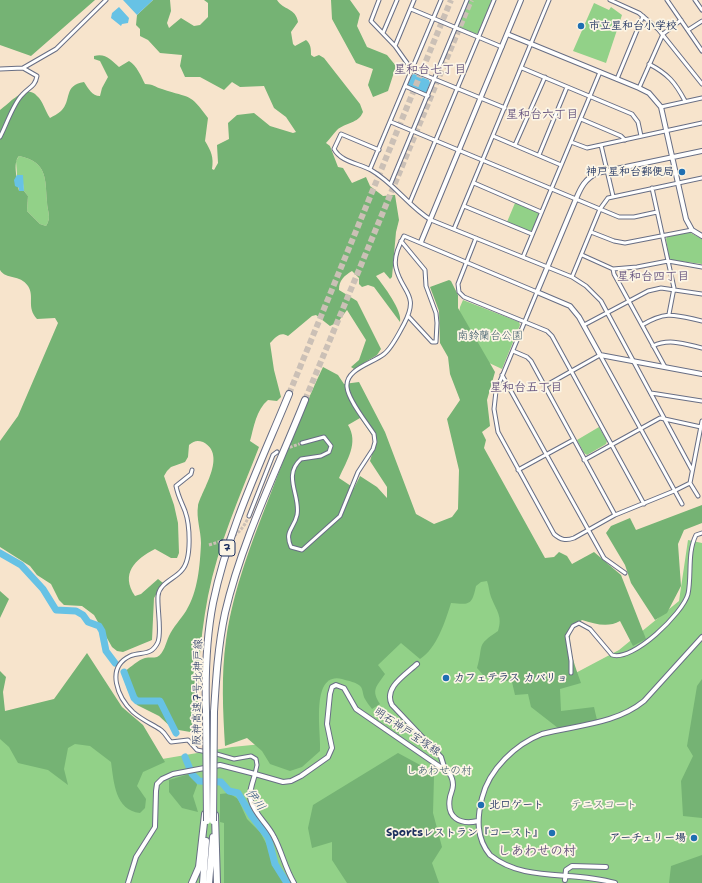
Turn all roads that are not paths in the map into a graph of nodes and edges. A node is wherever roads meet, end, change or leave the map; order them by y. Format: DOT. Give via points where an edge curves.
graph roads {
  1 [pos="106,0"];
  2 [pos="379,0"];
  3 [pos="397,0"];
  4 [pos="414,0"];
  5 [pos="440,0"];
  6 [pos="467,0"];
  7 [pos="494,0"];
  8 [pos="521,0"];
  9 [pos="549,0"];
  10 [pos="610,0"];
  11 [pos="667,0"];
  12 [pos="695,0"];
  13 [pos="411,9"];
  14 [pos="702,10"];
  15 [pos="643,16"];
  16 [pos="433,18"];
  17 [pos="681,20"];
  18 [pos="702,21"];
  19 [pos="456,28"];
  20 [pos="688,30"];
  21 [pos="382,33"];
  22 [pos="507,34"];
  23 [pos="662,34"];
  24 [pos="478,37"];
  25 [pos="531,44"];
  26 [pos="395,46"];
  27 [pos="502,47"];
  28 [pos="702,50"];
  29 [pos="649,64"];
  30 [pos="23,68"];
  31 [pos="522,68"];
  32 [pos="0,69"];
  33 [pos="412,70"];
  34 [pos="600,72"];
  35 [pos="545,77"];
  36 [pos="434,79"];
  37 [pos="617,79"];
  38 [pos="702,84"];
  39 [pos="405,86"];
  40 [pos="567,87"];
  41 [pos="639,88"];
  42 [pos="457,89"];
  43 [pos="428,96"];
  44 [pos="590,96"];
  45 [pos="481,98"];
  46 [pos="702,98"];
  47 [pos="685,101"];
  48 [pos="661,107"];
  49 [pos="505,108"];
  50 [pos="580,119"];
  51 [pos="391,122"];
  52 [pos="702,123"];
  53 [pos="413,131"];
  54 [pos="666,131"];
  55 [pos="493,136"];
  56 [pos="641,136"];
  57 [pos="0,137"];
  58 [pos="625,140"];
  59 [pos="435,141"];
  60 [pos="571,142"];
  61 [pos="515,145"];
  62 [pos="602,145"];
  63 [pos="379,150"];
  64 [pos="459,151"];
  65 [pos="702,151"];
  66 [pos="539,155"];
  67 [pos="672,157"];
  68 [pos="483,161"];
  69 [pos="561,165"];
  70 [pos="370,169"];
  71 [pos="607,171"];
  72 [pos="702,178"];
  73 [pos="678,182"];
  74 [pos="391,183"];
  75 [pos="474,183"];
  76 [pos="551,188"];
  77 [pos="652,188"];
  78 [pos="612,196"];
  79 [pos="576,199"];
  80 [pos="410,202"];
  81 [pos="464,206"];
  82 [pos="600,209"];
  83 [pos="541,212"];
  84 [pos="657,212"];
  85 [pos="431,220"];
  86 [pos="454,229"];
  87 [pos="692,230"];
  88 [pos="591,232"];
  89 [pos="532,234"];
  90 [pos="663,236"];
  91 [pos="702,236"];
  92 [pos="476,238"];
  93 [pos="401,241"];
  94 [pos="421,242"];
  95 [pos="582,255"];
  96 [pos="523,257"];
  97 [pos="668,261"];
  98 [pos="466,263"];
  99 [pos="547,267"];
  100 [pos="702,267"];
  101 [pos="613,269"];
  102 [pos="572,277"];
  103 [pos="674,288"];
  104 [pos="537,292"];
  105 [pos="702,294"];
  106 [pos="629,301"];
  107 [pos="607,313"];
  108 [pos="669,314"];
  109 [pos="408,316"];
  110 [pos="702,321"];
  111 [pos="525,323"];
  112 [pos="642,324"];
  113 [pos="584,325"];
  114 [pos="653,346"];
  115 [pos="702,348"];
  116 [pos="513,351"];
  117 [pos="600,355"];
  118 [pos="634,361"];
  119 [pos="665,367"];
  120 [pos="571,370"];
  121 [pos="702,374"];
  122 [pos="502,375"];
  123 [pos="545,386"];
  124 [pos="651,393"];
  125 [pos="289,394"];
  126 [pos="305,400"];
  127 [pos="702,401"];
  128 [pos="665,419"];
  129 [pos="702,421"];
  130 [pos="701,427"];
  131 [pos="640,429"];
  132 [pos="573,440"];
  133 [pos="302,443"];
  134 [pos="611,444"];
  135 [pos="277,452"];
  136 [pos="546,454"];
  137 [pos="584,460"];
  138 [pos="192,470"];
  139 [pos="518,470"];
  140 [pos="692,470"];
  141 [pos="690,483"];
  142 [pos="674,491"];
  143 [pos="698,496"];
  144 [pos="644,504"];
  145 [pos="682,504"];
  146 [pos="615,515"];
  147 [pos="249,516"];
  148 [pos="588,530"];
  149 [pos="702,533"];
  150 [pos="624,573"];
  151 [pos="702,637"];
  152 [pos="417,664"];
  153 [pos="571,673"];
  154 [pos="445,770"];
  155 [pos="255,774"];
  156 [pos="210,821"];
  157 [pos="478,821"];
  158 [pos="606,867"];
  159 [pos="507,871"];
  160 [pos="565,880"];
  161 [pos="556,881"];
  162 [pos="128,883"];
  163 [pos="192,883"];
  164 [pos="203,883"];
  165 [pos="209,883"];
  166 [pos="217,883"];
  167 [pos="294,883"];
  168 [pos="615,883"];
  1 -- 30 [label="street" via="56,49"];
  2 -- 21 [label="street" via="371,21"];
  3 -- 21 [label="street"];
  4 -- 13 [label="street"];
  5 -- 16 [label="street"];
  6 -- 19 [label="street"];
  7 -- 24 [label="street"];
  8 -- 22 [label="street"];
  9 -- 25 [label="street"];
  10 -- 15 [label="street"];
  11 -- 17 [label="street"];
  12 -- 14 [label="street"];
  13 -- 16 [label="street"];
  13 -- 26 [label="street"];
  15 -- 23 [label="street"];
  15 -- 37 [label="street"];
  16 -- 19 [label="street"];
  16 -- 33 [label="street"];
  17 -- 20 [label="street"];
  17 -- 23 [label="street"];
  18 -- 20 [label="street"];
  19 -- 24 [label="street"];
  19 -- 36 [label="street"];
  20 -- 28 [label="street"];
  21 -- 26 [label="street"];
  22 -- 25 [label="street"];
  22 -- 27 [label="street"];
  23 -- 29 [label="street"];
  23 -- 38 [label="street"];
  24 -- 27 [label="street"];
  24 -- 42 [label="street"];
  25 -- 31 [label="street"];
  25 -- 34 [label="street"];
  26 -- 33 [label="street"];
  27 -- 45 [label="street"];
  29 -- 41 [label="street"];
  29 -- 47 [label="street" via="674,81"];
  30 -- 32 [label="street"];
  30 -- 57 [label="street" via="37,76 36,81 32,88 21,95"];
  31 -- 35 [label="street"];
  31 -- 49 [label="street"];
  33 -- 36 [label="street"];
  33 -- 39 [label="street"];
  34 -- 37 [label="street"];
  34 -- 44 [label="street"];
  35 -- 40 [label="street"];
  35 -- 61 [label="street"];
  36 -- 42 [label="street"];
  36 -- 43 [label="street"];
  37 -- 41 [label="street"];
  39 -- 43 [label="street"];
  39 -- 51 [label="street"];
  40 -- 44 [label="street"];
  40 -- 66 [label="street"];
  41 -- 48 [label="street" via="649,93"];
  42 -- 45 [label="street"];
  42 -- 59 [label="street"];
  43 -- 53 [label="street"];
  44 -- 50 [label="street"];
  44 -- 56 [label="street" via="632,114 638,122"];
  45 -- 49 [label="street"];
  45 -- 64 [label="street"];
  46 -- 47 [label="street"];
  47 -- 48 [label="street"];
  48 -- 54 [label="street"];
  49 -- 55 [label="street"];
  50 -- 58 [label="street"];
  50 -- 60 [label="street"];
  51 -- 53 [label="street"];
  51 -- 63 [label="street"];
  52 -- 54 [label="street"];
  53 -- 59 [label="street"];
  53 -- 74 [label="street"];
  54 -- 56 [label="street"];
  54 -- 67 [label="street"];
  55 -- 61 [label="street"];
  55 -- 68 [label="street"];
  56 -- 58 [label="street"];
  58 -- 62 [label="street"];
  59 -- 64 [label="street"];
  59 -- 80 [label="street"];
  60 -- 62 [label="street" via="587,148"];
  60 -- 69 [label="street"];
  61 -- 66 [label="street"];
  62 -- 71 [label="street"];
  63 -- 70 [label="street"];
  63 -- 70 [label="street" via="341,134 334,149 338,156"];
  64 -- 68 [label="street"];
  64 -- 85 [label="street"];
  65 -- 67 [label="street"];
  66 -- 69 [label="street"];
  67 -- 71 [label="street"];
  67 -- 73 [label="street"];
  68 -- 75 [label="street"];
  68 -- 76 [label="street"];
  69 -- 76 [label="street"];
  70 -- 74 [label="street"];
  71 -- 78 [label="street"];
  71 -- 79 [label="street" via="589,177 582,184"];
  72 -- 73 [label="street"];
  73 -- 77 [label="street"];
  73 -- 87 [label="street" via="686,219"];
  74 -- 80 [label="street"];
  75 -- 81 [label="street"];
  75 -- 83 [label="street"];
  76 -- 79 [label="street"];
  76 -- 83 [label="street"];
  77 -- 78 [label="street"];
  77 -- 84 [label="street"];
  78 -- 82 [label="street"];
  79 -- 82 [label="street"];
  79 -- 99 [label="street"];
  80 -- 85 [label="street"];
  81 -- 86 [label="street"];
  81 -- 89 [label="street"];
  82 -- 84 [label="street" via="626,218"];
  82 -- 88 [label="street"];
  83 -- 89 [label="street"];
  84 -- 90 [label="street"];
  85 -- 86 [label="street"];
  85 -- 94 [label="street"];
  86 -- 92 [label="street"];
  87 -- 90 [label="street"];
  87 -- 91 [label="street"];
  88 -- 90 [label="street" via="625,243"];
  88 -- 95 [label="street"];
  89 -- 96 [label="street"];
  90 -- 97 [label="street"];
  92 -- 96 [label="street"];
  92 -- 98 [label="street"];
  93 -- 94 [label="street" via="404,236"];
  93 -- 109 [label="street" via="396,253 395,266 411,303"];
  93 -- 109 [label="street" via="425,270 426,286 436,313 436,342 432,342"];
  94 -- 98 [label="street"];
  95 -- 101 [label="street"];
  95 -- 102 [label="street"];
  96 -- 99 [label="street"];
  97 -- 100 [label="street"];
  97 -- 101 [label="street"];
  97 -- 103 [label="street"];
  98 -- 104 [label="street"];
  98 -- 111 [label="street" via="458,284 459,292 464,297"];
  99 -- 102 [label="street"];
  99 -- 104 [label="street"];
  101 -- 106 [label="street"];
  102 -- 107 [label="street" via="594,293"];
  103 -- 105 [label="street"];
  103 -- 106 [label="street" via="648,291"];
  103 -- 108 [label="street"];
  104 -- 111 [label="street"];
  104 -- 113 [label="street" via="570,306"];
  106 -- 107 [label="street"];
  106 -- 112 [label="street"];
  107 -- 113 [label="street"];
  107 -- 118 [label="street"];
  108 -- 110 [label="street"];
  108 -- 112 [label="street" via="656,316"];
  109 -- 133 [label="street" via="384,354 349,378 347,387 350,396 374,434 376,442 358,472 340,516 302,550 291,546 288,540 288,533 298,511 292,482 294,471 301,459 322,456 329,452 331,446 324,437"];
  111 -- 116 [label="street"];
  111 -- 120 [label="street" via="547,331 552,336"];
  112 -- 114 [label="street"];
  113 -- 117 [label="street"];
  114 -- 115 [label="street" via="669,341"];
  114 -- 119 [label="street"];
  116 -- 122 [label="street"];
  116 -- 123 [label="street" via="527,357"];
  117 -- 118 [label="street"];
  117 -- 120 [label="street"];
  117 -- 131 [label="street"];
  118 -- 119 [label="street"];
  118 -- 124 [label="street"];
  119 -- 121 [label="street"];
  120 -- 123 [label="street"];
  120 -- 134 [label="street"];
  122 -- 136 [label="street"];
  122 -- 139 [label="street" via="496,391 495,423"];
  123 -- 132 [label="street"];
  124 -- 127 [label="street"];
  124 -- 128 [label="street"];
  125 -- 156 [label="highway, 阪神高速7号北神戸線 / 7, bridge" via="237,522 221,570 209,630 206,774"];
  126 -- 156 [label="highway, 阪神高速7号北神戸線 / 7, bridge" via="248,541 230,593 219,650 214,712 214,791"];
  128 -- 130 [label="street"];
  128 -- 131 [label="street" via="660,418"];
  128 -- 140 [label="street"];
  129 -- 130 [label="street"];
  130 -- 140 [label="street"];
  131 -- 134 [label="street"];
  131 -- 142 [label="street"];
  132 -- 136 [label="street"];
  132 -- 137 [label="street"];
  134 -- 137 [label="street"];
  134 -- 144 [label="street"];
  135 -- 147 [label="street"];
  136 -- 139 [label="street"];
  136 -- 148 [label="street"];
  137 -- 146 [label="street"];
  138 -- 155 [label="street" via="191,474 176,486 186,518 189,553 183,570 166,583 158,596 157,643 150,651 121,662 115,675 125,704 162,731 171,742 188,740 200,752 220,754 234,759 251,756 256,759"];
  139 -- 148 [label="street" via="554,534 560,539 567,540"];
  140 -- 141 [label="street"];
  141 -- 142 [label="street"];
  141 -- 143 [label="street"];
  142 -- 144 [label="street"];
  142 -- 145 [label="street"];
  144 -- 146 [label="street"];
  146 -- 148 [label="street"];
  148 -- 150 [label="street" via="604,558"];
  149 -- 153 [label="street" via="696,536 692,545 686,599 659,633 629,652 616,656 612,655 590,629 579,622 567,636"];
  151 -- 157 [label="street" via="644,701 627,713 542,734 521,744 490,779"];
  152 -- 154 [label="street" via="392,687 390,700 441,757"];
  154 -- 155 [label="street, 明石神戸宝塚線" via="356,708 344,688 336,685 332,687 330,694 327,724 332,748 328,757 291,781 283,782"];
  154 -- 157 [label="street, 明石神戸宝塚線" via="453,782 450,811 460,821"];
  155 -- 162 [label="street" via="220,765 166,776 158,784 156,791 155,827 136,858"];
  155 -- 167 [label="street" via="250,800 275,839"];
  156 -- 163 [label="highway, 7" via="199,868"];
  156 -- 164 [label="highway, 阪神高速7号北神戸線 / 7"];
  156 -- 165 [label="highway, 阪神高速7号北神戸線 / 7"];
  156 -- 166 [label="highway, 7"];
  157 -- 159 [label="street" via="483,845"];
  158 -- 160 [label="street" via="572,866 566,870"];
  160 -- 161 [label="street"];
  160 -- 168 [label="street" via="601,880"];
}
